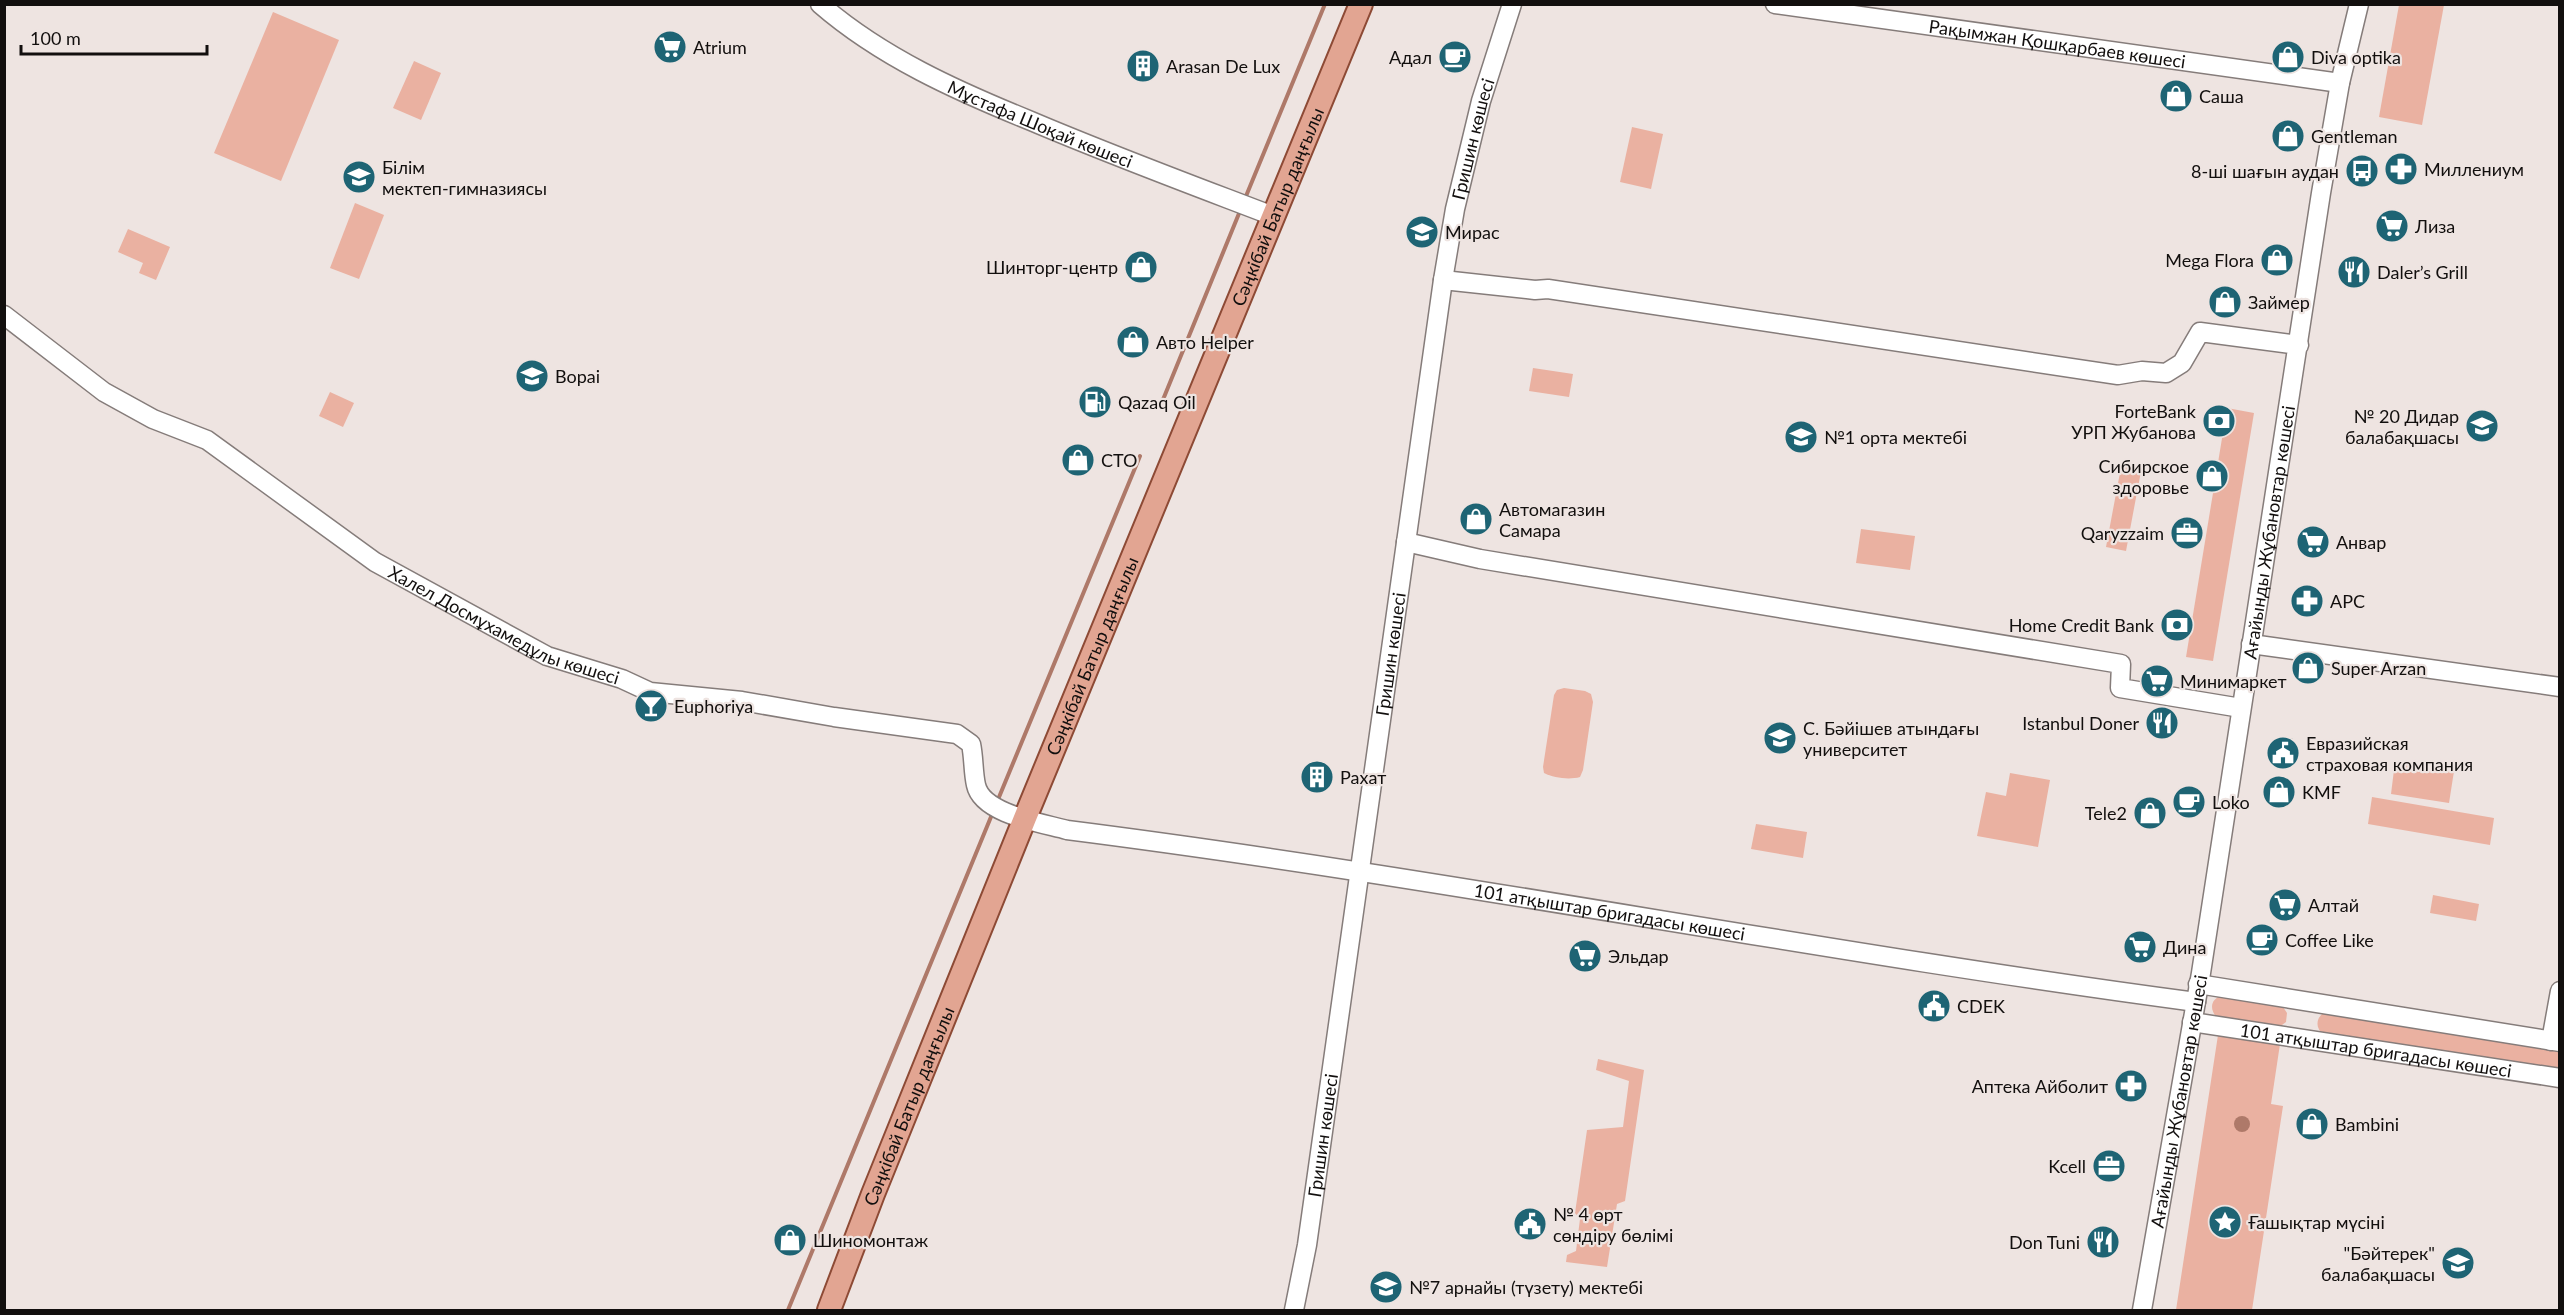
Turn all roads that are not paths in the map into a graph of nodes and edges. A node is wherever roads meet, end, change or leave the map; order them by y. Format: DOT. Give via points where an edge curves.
graph roads {
  1 [pos="820,4"];
  2 [pos="1361,4"];
  3 [pos="1512,4"];
  4 [pos="1775,4"];
  5 [pos="2359,4"];
  6 [pos="2340,83"];
  7 [pos="1273,216"];
  8 [pos="1443,280"];
  9 [pos="4,315"];
  10 [pos="2299,345"];
  11 [pos="1406,542"];
  12 [pos="2251,644"];
  13 [pos="2559,687"];
  14 [pos="2241,708"];
  15 [pos="1007,812"];
  16 [pos="1359,871"];
  17 [pos="2559,990"];
  18 [pos="2197,993"];
  19 [pos="2192,1022"];
  20 [pos="2555,1042"];
  21 [pos="2559,1078"];
  22 [pos="829,1311"];
  23 [pos="1294,1311"];
  24 [pos="2142,1311"];
  1 -- 7 [label="street, Мұстафа Шоқай көшесі" via="840,22 900,60 966,94"];
  2 -- 7 [label="main road, Сәңкібай Батыр даңғылы"];
  3 -- 8 [label="street, Гришин көшесі" via="1481,100"];
  4 -- 6 [label="street, Рақымжан Қошқарбаев көшесі"];
  5 -- 6 [label="street, Ағайынды Жұбановтар көшесі"];
  6 -- 10 [label="street, Ағайынды Жұбановтар көшесі"];
  7 -- 15 [label="main road, Сәңкібай Батыр даңғылы"];
  8 -- 10 [label="street" via="1558,291 2118,375 2142,371 2166,374 2182,363 2200,332"];
  8 -- 11 [label="street, Гришин көшесі"];
  9 -- 15 [label="street, Халел Досмұхамедұлы көшесі" via="104,392 153,419 207,440 375,562 547,656 622,679 650,692 742,701 957,734 971,744 976,786 983,801"];
  10 -- 12 [label="street, Ағайынды Жұбановтар көшесі"];
  11 -- 14 [label="street" via="1480,559 2121,664 2120,688"];
  11 -- 16 [label="street, Гришин көшесі"];
  12 -- 13 [label="street"];
  12 -- 14 [label="street, Ағайынды Жұбановтар көшесі"];
  14 -- 18 [label="street, Ағайынды Жұбановтар көшесі"];
  15 -- 16 [label="street, 101 атқыштар бригадасы көшесі" via="1067,830"];
  15 -- 22 [label="main road, Сәңкібай Батыр даңғылы"];
  16 -- 18 [label="street, 101 атқыштар бригадасы көшесі" via="1657,921"];
  16 -- 23 [label="street, Гришин көшесі" via="1307,1245"];
  17 -- 20 [label="street"];
  18 -- 19 [label="street, Ағайынды Жұбановтар көшесі"];
  18 -- 20 [label="street, 101 атқыштар бригадасы көшесі"];
  19 -- 21 [label="street, 101 атқыштар бригадасы көшесі"];
  19 -- 24 [label="street, Ағайынды Жұбановтар көшесі"];
}
